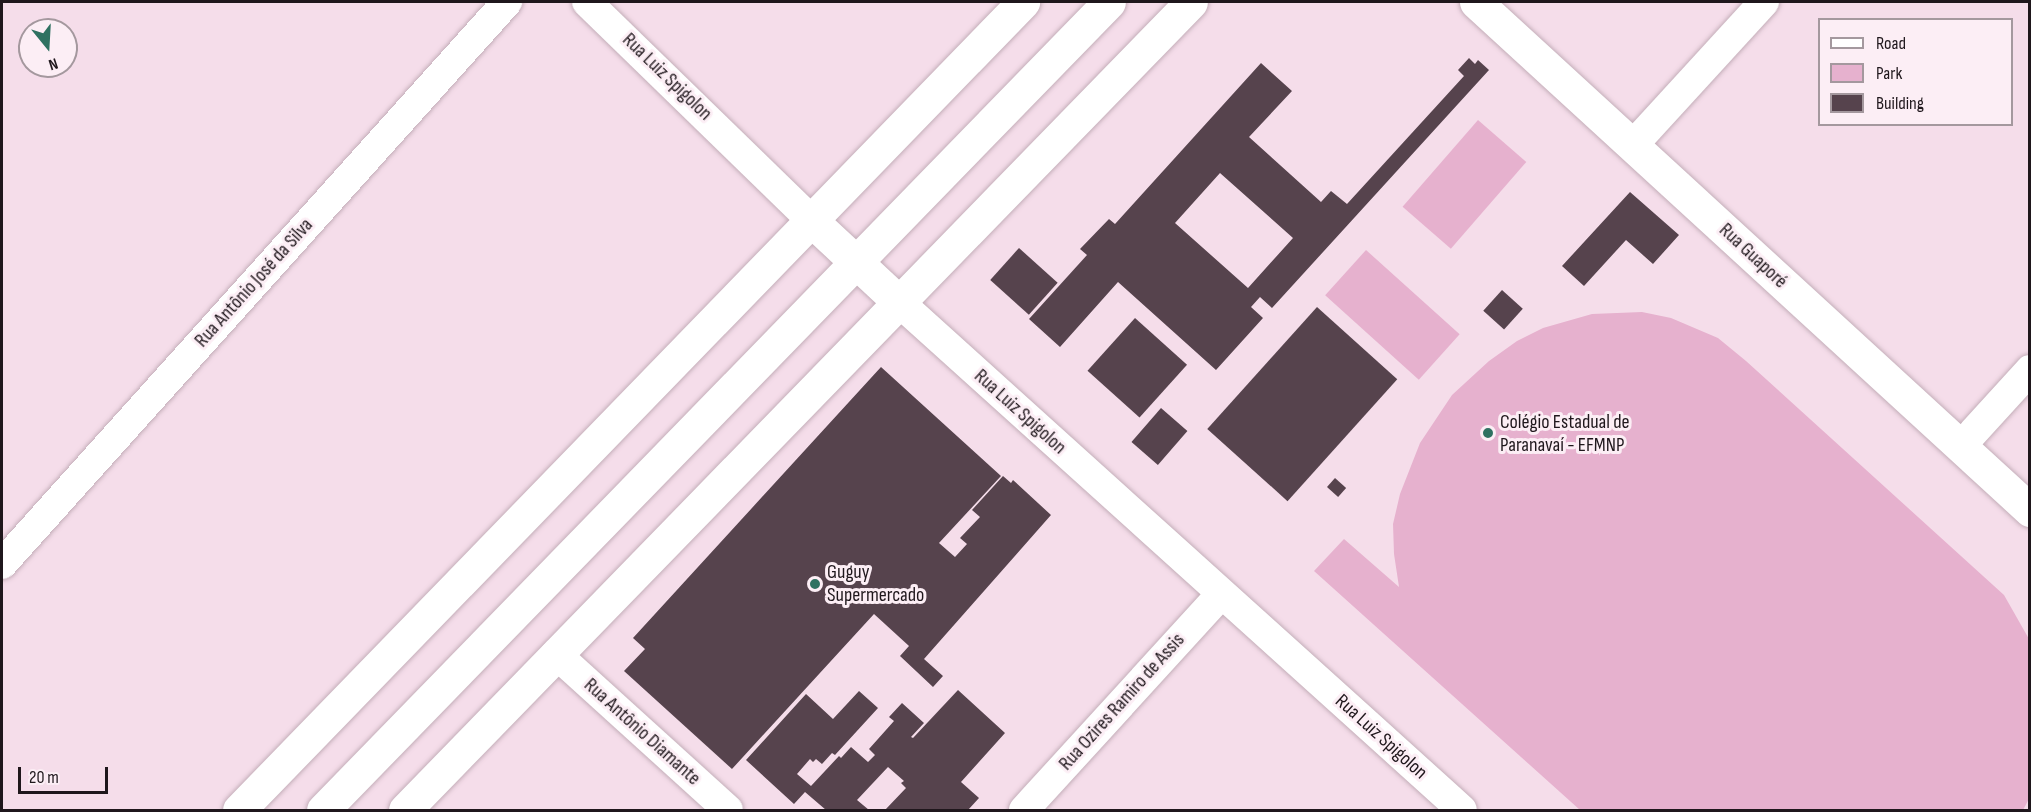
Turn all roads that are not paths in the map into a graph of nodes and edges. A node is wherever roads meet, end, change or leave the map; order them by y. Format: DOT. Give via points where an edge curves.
graph roads {
  1 [pos="507,2"];
  2 [pos="587,2"];
  3 [pos="1023,2"];
  4 [pos="1109,2"];
  5 [pos="1191,2"];
  6 [pos="1476,2"];
  7 [pos="1764,2"];
  8 [pos="1633,145"];
  9 [pos="811,220"];
  10 [pos="856,261"];
  11 [pos="899,302"];
  12 [pos="2030,370"];
  13 [pos="1960,447"];
  14 [pos="2030,510"];
  15 [pos="2,564"];
  16 [pos="1221,594"];
  17 [pos="556,654"];
  18 [pos="239,810"];
  19 [pos="323,810"];
  20 [pos="405,810"];
  21 [pos="728,810"];
  22 [pos="1024,810"];
  23 [pos="1462,810"];
  1 -- 15 [label="street, Rua Antônio José da Silva"];
  2 -- 9 [label="street, Rua Luiz Spigolon"];
  3 -- 9 [label="street"];
  4 -- 10 [label="street"];
  5 -- 11 [label="street"];
  6 -- 8 [label="street, Rua Guaporé"];
  7 -- 8 [label="street"];
  8 -- 13 [label="street, Rua Guaporé"];
  9 -- 10 [label="street, Rua Luiz Spigolon"];
  9 -- 18 [label="street"];
  10 -- 11 [label="street, Rua Luiz Spigolon"];
  10 -- 19 [label="street"];
  11 -- 16 [label="street, Rua Luiz Spigolon"];
  11 -- 17 [label="street"];
  12 -- 13 [label="street"];
  13 -- 14 [label="street, Rua Guaporé"];
  16 -- 22 [label="street, Rua Ozires Ramiro de Assis"];
  16 -- 23 [label="street, Rua Luiz Spigolon"];
  17 -- 20 [label="street"];
  17 -- 21 [label="street, Rua Antônio Diamante"];
}
